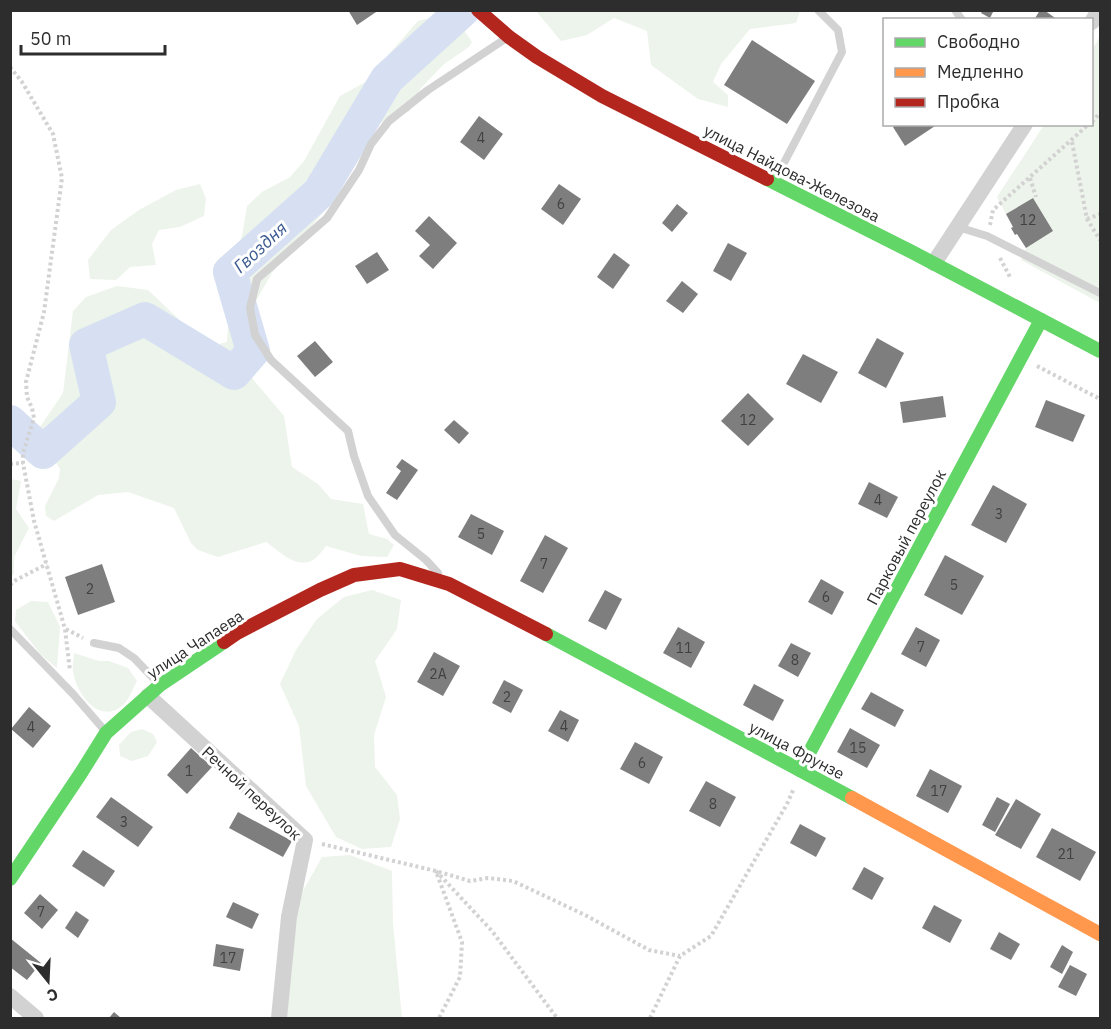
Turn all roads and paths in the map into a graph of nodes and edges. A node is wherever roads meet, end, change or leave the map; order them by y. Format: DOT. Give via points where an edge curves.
graph roads {
  1 [pos="478,10"];
  2 [pos="818,10"];
  3 [pos="508,37"];
  4 [pos="10,67"];
  5 [pos="1024,126"];
  6 [pos="1087,126"];
  7 [pos="1072,141"];
  8 [pos="1030,178"];
  9 [pos="774,182"];
  10 [pos="1036,197"];
  11 [pos="1000,204"];
  12 [pos="1101,214"];
  13 [pos="1087,219"];
  14 [pos="958,227"];
  15 [pos="1101,240"];
  16 [pos="934,263"];
  17 [pos="1101,293"];
  18 [pos="1041,320"];
  19 [pos="1101,351"];
  20 [pos="1021,357"];
  21 [pos="1101,399"];
  22 [pos="22,463"];
  23 [pos="10,464"];
  24 [pos="47,564"];
  25 [pos="448,584"];
  26 [pos="10,585"];
  27 [pos="476,597"];
  28 [pos="10,629"];
  29 [pos="65,629"];
  30 [pos="94,644"];
  31 [pos="154,691"];
  32 [pos="73,694"];
  33 [pos="106,733"];
  34 [pos="800,770"];
  35 [pos="305,840"];
  36 [pos="435,871"];
  37 [pos="10,879"];
  38 [pos="1101,934"];
  39 [pos="680,956"];
  40 [pos="10,996"];
  41 [pos="36,1018"];
  42 [pos="279,1018"];
  43 [pos="439,1018"];
  44 [pos="557,1018"];
  45 [pos="650,1018"];
  1 -- 3 [label="street, улица Найдова-Железова"];
  2 -- 9 [label="lane" via="838,30 842,52"];
  3 -- 9 [label="street, улица Найдова-Железова" via="602,96"];
  3 -- 25 [label="lane" via="428,90 390,122 371,144 327,218 257,279 250,308 255,335 270,360 348,432 368,496 395,535"];
  4 -- 22 [label="path" via="53,134 62,178 44,312 26,382 34,418"];
  5 -- 14 [label="street"];
  6 -- 7 [label="path"];
  7 -- 8 [label="path"];
  7 -- 13 [label="path"];
  8 -- 10 [label="path"];
  8 -- 11 [label="path"];
  9 -- 16 [label="street, улица Найдова-Железова"];
  12 -- 13 [label="path"];
  13 -- 15 [label="path"];
  14 -- 16 [label="street"];
  14 -- 17 [label="lane" via="987,236"];
  16 -- 18 [label="street, улица Найдова-Железова"];
  18 -- 19 [label="street, улица Найдова-Железова"];
  18 -- 20 [label="street, Парковый переулок"];
  20 -- 21 [label="path"];
  20 -- 34 [label="street, Парковый переулок"];
  22 -- 23 [label="path"];
  22 -- 24 [label="path"];
  24 -- 26 [label="path"];
  24 -- 29 [label="path"];
  25 -- 27 [label="street, улица Чапаева"];
  25 -- 31 [label="street, улица Чапаева" via="400,568 354,575 237,633"];
  27 -- 34 [label="street, улица Фрунзе"];
  28 -- 32 [label="lane"];
  29 -- 30 [label="path"];
  29 -- 32 [label="path"];
  30 -- 31 [label="lane" via="119,648 134,658"];
  31 -- 33 [label="street, улица Чапаева"];
  31 -- 35 [label="street, Речной переулок"];
  32 -- 33 [label="lane"];
  33 -- 37 [label="street, улица Чапаева"];
  34 -- 38 [label="street, улица Фрунзе"];
  34 -- 39 [label="path" via="787,804 711,936"];
  35 -- 36 [label="path"];
  35 -- 42 [label="street, Речной переулок" via="288,917"];
  36 -- 39 [label="path" via="470,881 513,881 649,950"];
  36 -- 43 [label="path" via="462,942 460,977"];
  36 -- 44 [label="path" via="492,931"];
  39 -- 45 [label="path"];
  40 -- 41 [label="street"];
}
